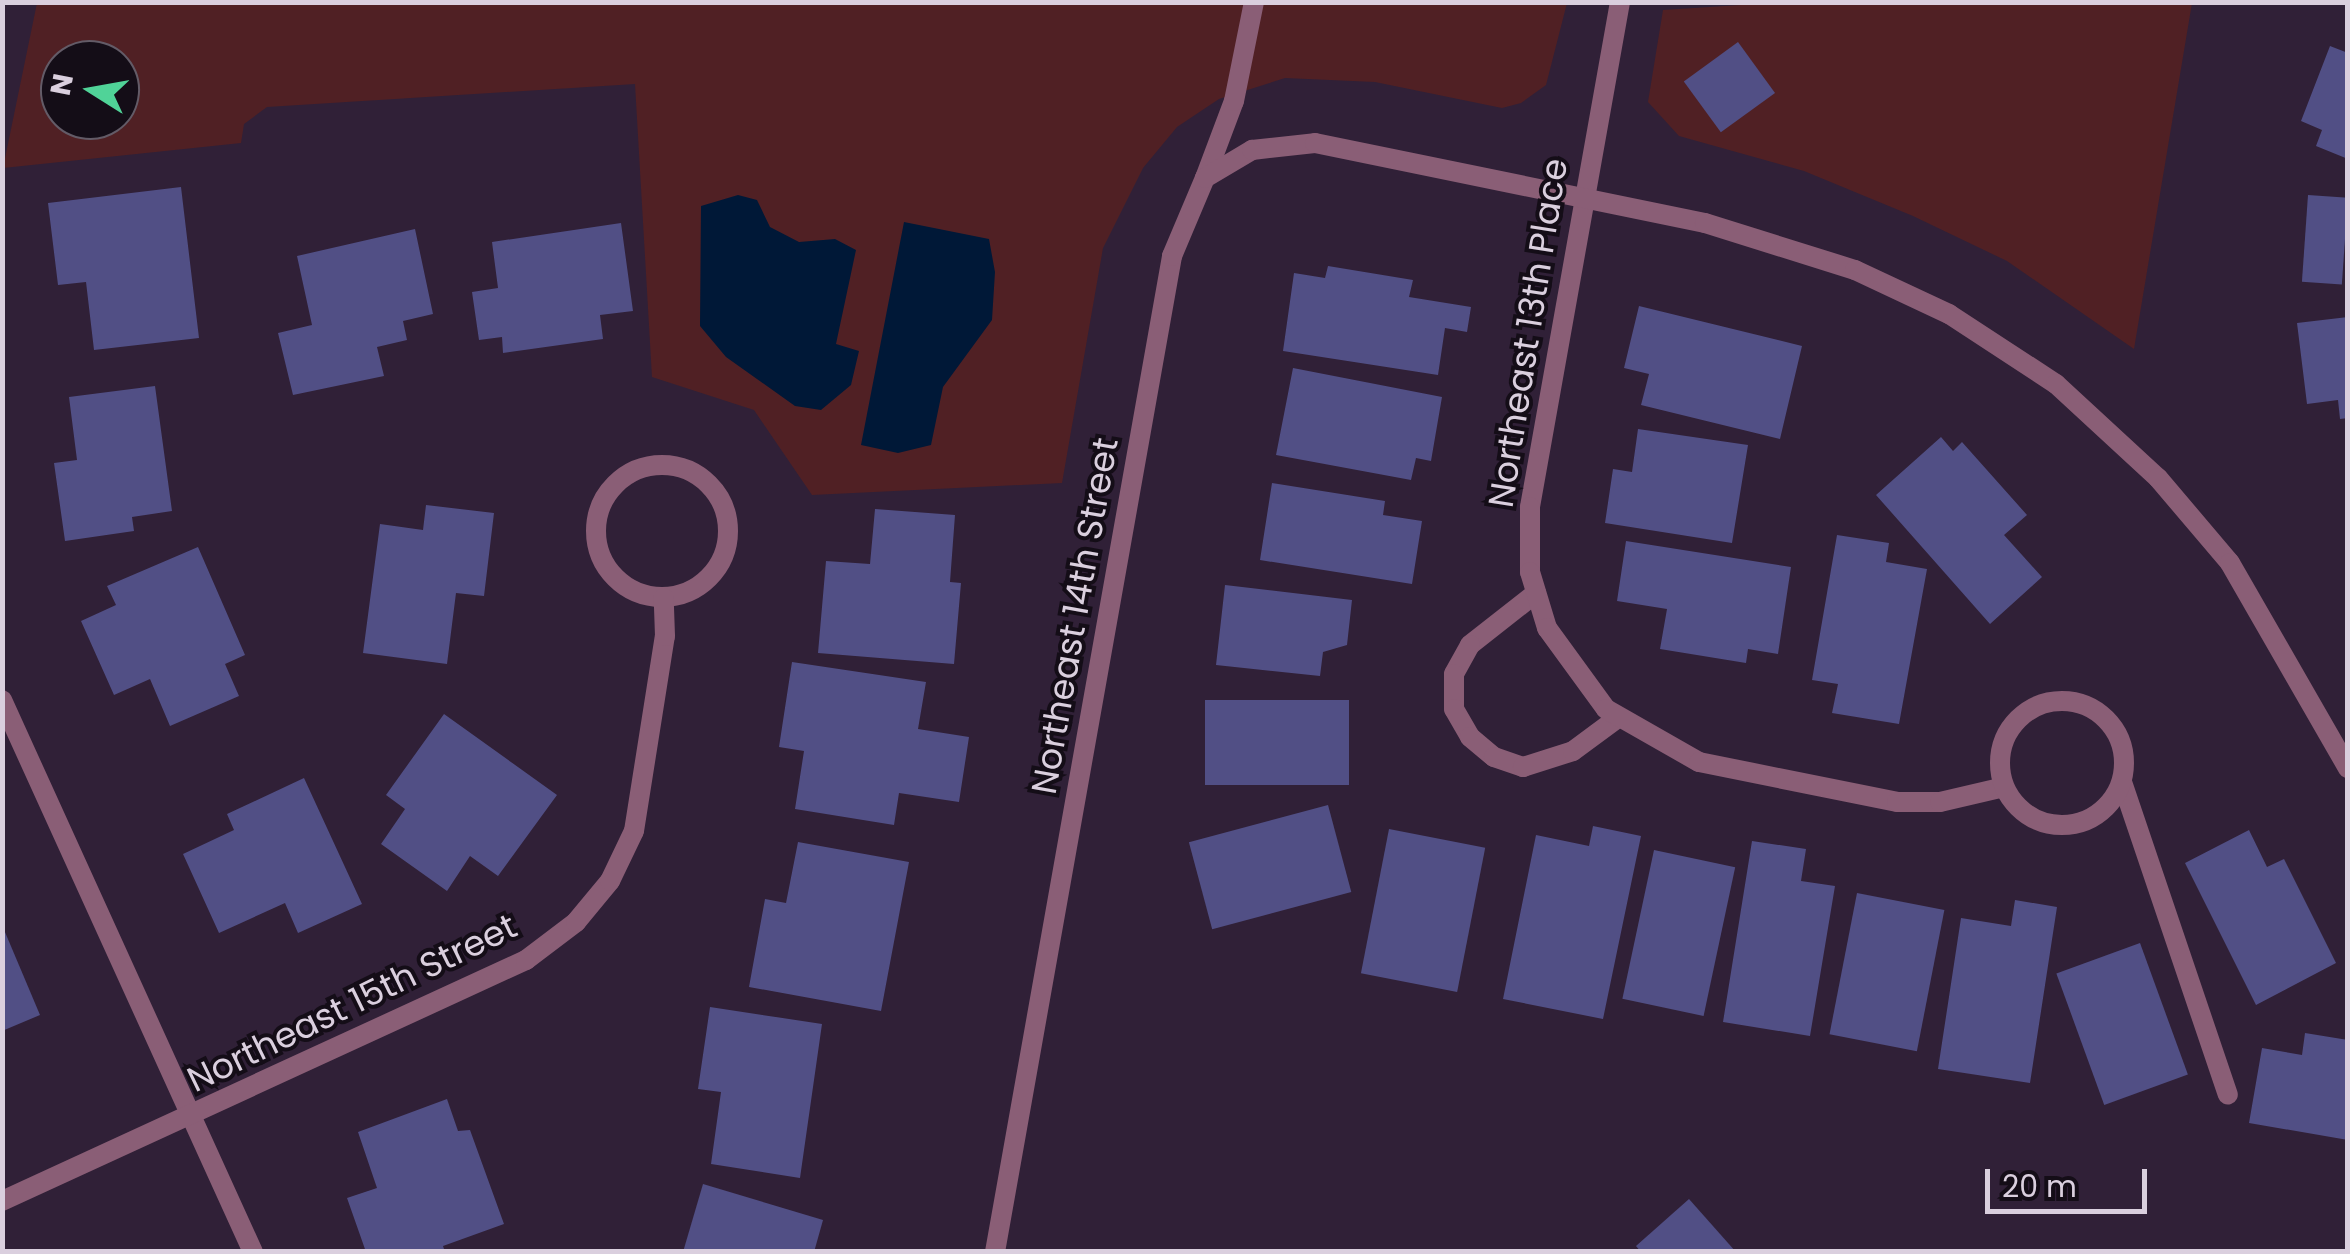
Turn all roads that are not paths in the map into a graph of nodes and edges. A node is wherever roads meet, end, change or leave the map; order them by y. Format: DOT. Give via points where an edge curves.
graph roads {
  1 [pos="1254,2"];
  2 [pos="1620,2"];
  3 [pos="1205,178"];
  4 [pos="1581,195"];
  5 [pos="1536,593"];
  6 [pos="664,598"];
  7 [pos="2,700"];
  8 [pos="1619,717"];
  9 [pos="2348,768"];
  10 [pos="2122,782"];
  11 [pos="2004,787"];
  12 [pos="2228,1094"];
  13 [pos="192,1118"];
  14 [pos="2,1201"];
  15 [pos="253,1252"];
  16 [pos="995,1252"];
  1 -- 3 [label="street, Northeast 14th Street" via="1234,101"];
  2 -- 4 [label="street, Northeast 13th Place"];
  3 -- 4 [label="street" via="1252,150 1315,143"];
  3 -- 16 [label="street, Northeast 14th Street" via="1172,256"];
  4 -- 5 [label="street, Northeast 13th Place" via="1530,507"];
  4 -- 9 [label="street" via="1705,222 1855,270 1948,314 2056,384 2158,478 2230,563"];
  5 -- 8 [label="street, Northeast 13th Place" via="1547,628 1572,668"];
  5 -- 8 [label="street" via="1470,645 1454,674 1454,709 1470,737 1494,757 1523,767 1573,751"];
  6 -- 6 [label="street" via="706,581 728,540 718,496 682,467 659,464 617,481 595,522 605,567 641,595"];
  6 -- 13 [label="street, Northeast 15th Street" via="665,636 634,832 610,880 576,922 526,960"];
  7 -- 13 [label="street"];
  8 -- 11 [label="street, Northeast 13th Place" via="1699,762 1897,802 1940,802"];
  10 -- 11 [label="street" via="2095,817 2064,825 2033,819"];
  10 -- 11 [label="street" via="2120,739 2108,721 2071,700 2028,710 2002,744"];
  10 -- 12 [label="street"];
  13 -- 14 [label="street, Northeast 15th Street"];
  13 -- 15 [label="street"];
}
